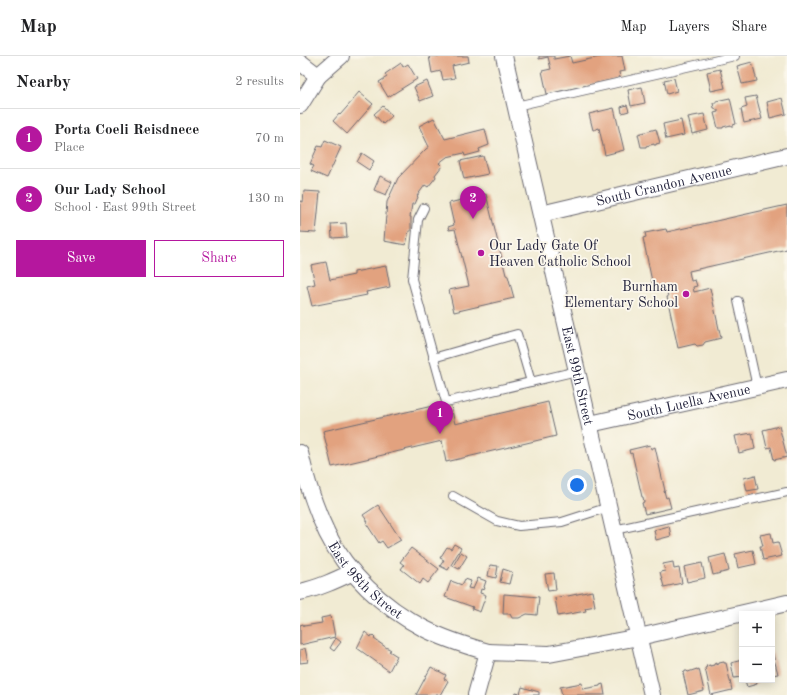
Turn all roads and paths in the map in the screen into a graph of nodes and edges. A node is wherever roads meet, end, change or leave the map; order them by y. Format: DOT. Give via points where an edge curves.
graph roads {
  1 [pos="341,56"];
  2 [pos="504,56"];
  3 [pos="735,56"];
  4 [pos="300,62"];
  5 [pos="318,76"];
  6 [pos="300,105"];
  7 [pos="516,106"];
  8 [pos="787,156"];
  9 [pos="424,208"];
  10 [pos="541,214"];
  11 [pos="738,301"];
  12 [pos="433,358"];
  13 [pos="577,371"];
  14 [pos="787,380"];
  15 [pos="531,382"];
  16 [pos="757,387"];
  17 [pos="590,424"];
  18 [pos="300,453"];
  19 [pos="787,492"];
  20 [pos="453,496"];
  21 [pos="609,507"];
  22 [pos="614,530"];
  23 [pos="353,572"];
  24 [pos="300,592"];
  25 [pos="787,603"];
  26 [pos="639,637"];
  27 [pos="488,652"];
  28 [pos="476,695"];
  29 [pos="652,695"];
  1 -- 5 [label="street"];
  2 -- 7 [label="street, East 99th Street"];
  3 -- 7 [label="lane"];
  4 -- 5 [label="street"];
  5 -- 6 [label="street"];
  7 -- 10 [label="street, East 99th Street"];
  8 -- 10 [label="street, South Crandon Avenue"];
  9 -- 12 [label="lane" via="418,220 412,279"];
  10 -- 13 [label="street, East 99th Street"];
  11 -- 16 [label="lane"];
  12 -- 15 [label="lane" via="446,402"];
  12 -- 15 [label="lane" via="518,334"];
  13 -- 15 [label="lane"];
  13 -- 17 [label="street, East 99th Street"];
  14 -- 16 [label="street, South Luella Avenue"];
  16 -- 17 [label="street, South Luella Avenue"];
  17 -- 21 [label="street, East 99th Street"];
  18 -- 23 [label="street, East 98th Street" via="327,534"];
  19 -- 22 [label="lane"];
  20 -- 21 [label="lane" via="497,521 519,526 562,522"];
  21 -- 22 [label="street, East 99th Street"];
  22 -- 26 [label="street, East 99th Street"];
  23 -- 24 [label="street"];
  23 -- 27 [label="street, East 98th Street" via="400,615 424,629"];
  25 -- 26 [label="street, East 98th Street"];
  26 -- 27 [label="street, East 98th Street" via="550,654"];
  26 -- 29 [label="street, East 99th Street"];
  27 -- 28 [label="street"];
}
